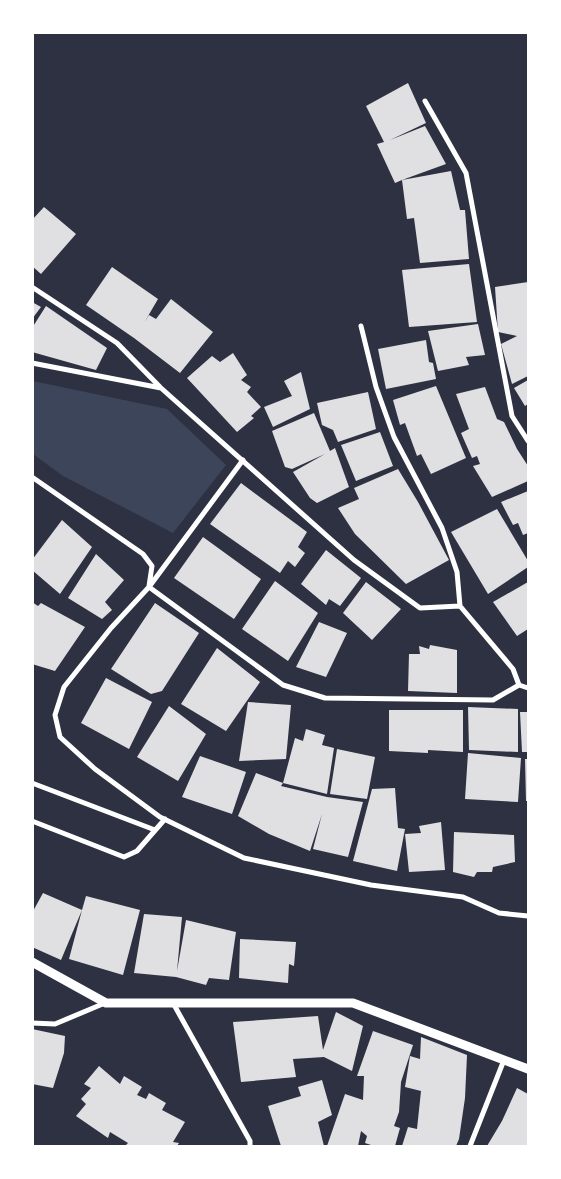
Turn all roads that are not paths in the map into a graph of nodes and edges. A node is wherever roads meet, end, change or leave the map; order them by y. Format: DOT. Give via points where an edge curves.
graph roads {
  1 [pos="425,100"];
  2 [pos="32,287"];
  3 [pos="361,326"];
  4 [pos="32,363"];
  5 [pos="161,388"];
  6 [pos="528,442"];
  7 [pos="242,460"];
  8 [pos="32,477"];
  9 [pos="148,587"];
  10 [pos="460,606"];
  11 [pos="519,684"];
  12 [pos="528,688"];
  13 [pos="32,783"];
  14 [pos="165,819"];
  15 [pos="32,821"];
  16 [pos="155,830"];
  17 [pos="528,916"];
  18 [pos="32,962"];
  19 [pos="106,1003"];
  20 [pos="173,1003"];
  21 [pos="32,1023"];
  22 [pos="504,1060"];
  23 [pos="528,1069"];
  24 [pos="250,1146"];
  25 [pos="470,1146"];
  1 -- 6 [label="street" via="466,173 512,416"];
  2 -- 5 [label="street" via="117,343"];
  3 -- 10 [label="street" via="376,387 394,437 442,528 457,572"];
  4 -- 5 [label="street"];
  5 -- 7 [label="street"];
  7 -- 9 [label="street"];
  7 -- 10 [label="street" via="354,560 420,608"];
  8 -- 9 [label="street" via="143,554 152,566"];
  9 -- 11 [label="street" via="283,685 325,698 494,700"];
  9 -- 14 [label="street" via="64,686 55,715 60,737 95,769"];
  10 -- 11 [label="street" via="513,670"];
  11 -- 12 [label="street"];
  13 -- 16 [label="street"];
  14 -- 16 [label="street"];
  14 -- 17 [label="street" via="244,858 371,885 463,897 499,913"];
  15 -- 16 [label="street" via="124,857 137,851"];
  18 -- 19 [label="street"];
  19 -- 20 [label="street"];
  19 -- 21 [label="street" via="55,1024"];
  20 -- 22 [label="street" via="353,1003"];
  20 -- 24 [label="street"];
  22 -- 23 [label="street"];
  22 -- 25 [label="street"];
}
